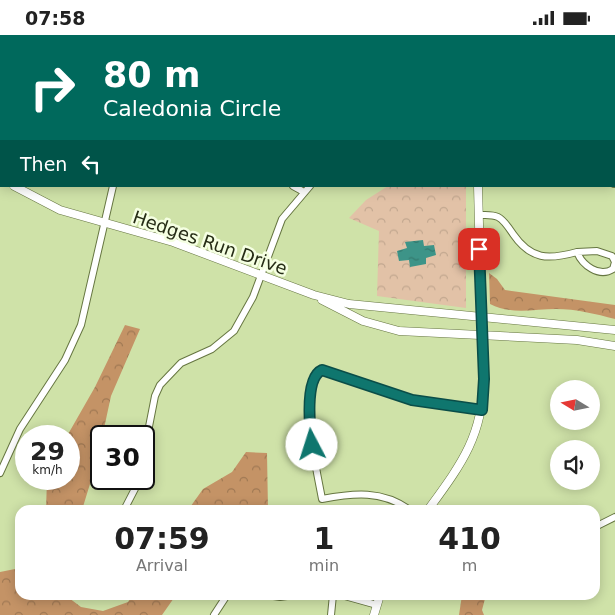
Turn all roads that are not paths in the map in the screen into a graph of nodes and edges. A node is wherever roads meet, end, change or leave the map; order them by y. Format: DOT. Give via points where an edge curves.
graph roads {
  1 [pos="16,187"];
  2 [pos="113,187"];
  3 [pos="295,187"];
  4 [pos="309,187"];
  5 [pos="478,187"];
  6 [pos="304,192"];
  7 [pos="479,215"];
  8 [pos="105,223"];
  9 [pos="577,252"];
  10 [pos="262,276"];
  11 [pos="314,295"];
  12 [pos="481,318"];
  13 [pos="547,323"];
  14 [pos="615,330"];
  15 [pos="482,335"];
  16 [pos="546,338"];
  17 [pos="615,346"];
  18 [pos="482,410"];
  19 [pos="148,425"];
  20 [pos="0,473"];
  21 [pos="135,490"];
  22 [pos="127,505"];
  23 [pos="402,505"];
  24 [pos="431,505"];
  25 [pos="615,517"];
  26 [pos="600,524"];
  27 [pos="224,600"];
  28 [pos="332,600"];
  29 [pos="358,600"];
  30 [pos="378,600"];
  31 [pos="376,605"];
  32 [pos="214,615"];
  33 [pos="331,615"];
  34 [pos="374,615"];
  1 -- 8 [label="street, Hedges Run Drive" via="60,210"];
  2 -- 8 [label="street"];
  3 -- 6 [label="street"];
  4 -- 6 [label="street"];
  5 -- 7 [label="street"];
  6 -- 10 [label="street" via="282,219"];
  7 -- 9 [label="street" via="501,219 523,247 537,255 554,257"];
  7 -- 12 [label="street"];
  8 -- 10 [label="street, Hedges Run Drive" via="173,242"];
  8 -- 20 [label="street" via="85,310 73,343 20,429"];
  9 -- 9 [label="street" via="608,253 614,259 614,266 606,272 591,268"];
  10 -- 11 [label="street, Hedges Run Drive"];
  10 -- 19 [label="street" via="240,322 229,337 181,363 160,385"];
  11 -- 12 [label="street, Hedges Run Drive" via="362,307"];
  11 -- 15 [label="street, Hedges Run Drive" via="363,321 382,327 416,333"];
  12 -- 13 [label="street, Hedges Run Drive"];
  12 -- 15 [label="street"];
  13 -- 14 [label="street, Hedges Run Drive"];
  13 -- 16 [label="street"];
  15 -- 16 [label="street, Hedges Run Drive"];
  15 -- 18 [label="street"];
  16 -- 17 [label="street, Hedges Run Drive"];
  18 -- 23 [label="street" via="412,400 326,370 315,375 310,395 310,426 322,499 354,493 373,494"];
  18 -- 24 [label="street" via="467,453"];
  21 -- 22 [label="street"];
  25 -- 26 [label="street"];
  27 -- 32 [label="street"];
  28 -- 33 [label="street"];
  29 -- 31 [label="street"];
  30 -- 31 [label="street"];
  31 -- 34 [label="street"];
}
